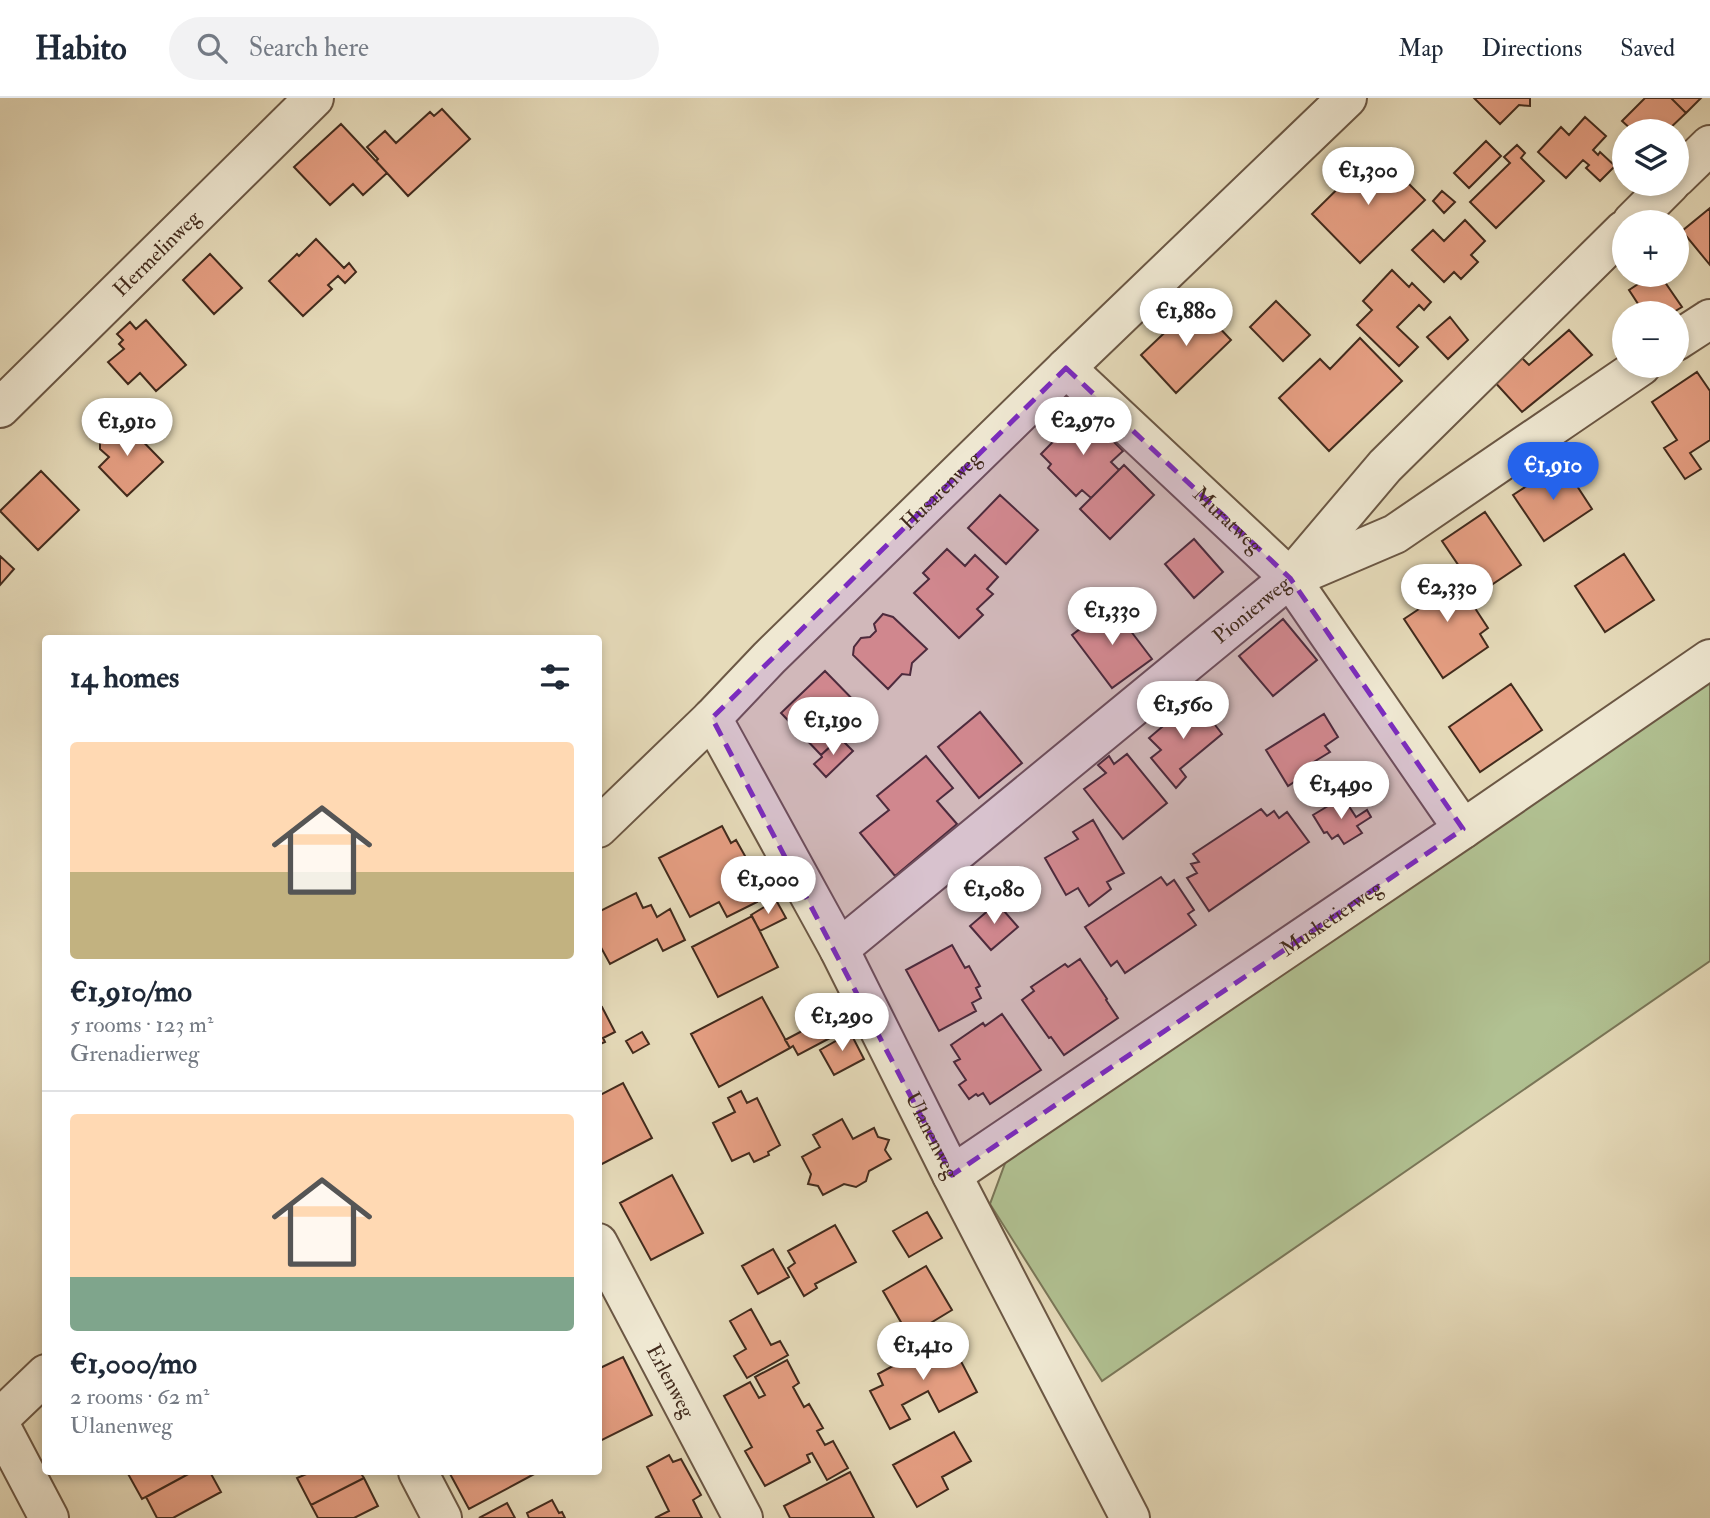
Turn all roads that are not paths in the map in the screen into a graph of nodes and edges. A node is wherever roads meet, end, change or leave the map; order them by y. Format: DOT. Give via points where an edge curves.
graph roads {
  1 [pos="314,98"];
  2 [pos="1347,98"];
  3 [pos="1710,145"];
  4 [pos="1689,165"];
  5 [pos="1658,196"];
  6 [pos="1644,210"];
  7 [pos="1612,242"];
  8 [pos="1710,318"];
  9 [pos="1689,332"];
  10 [pos="1066,368"];
  11 [pos="1623,378"];
  12 [pos="0,408"];
  13 [pos="1290,578"];
  14 [pos="1710,659"];
  15 [pos="712,718"];
  16 [pos="602,824"];
  17 [pos="1463,829"];
  18 [pos="839,949"];
  19 [pos="952,1175"];
  20 [pos="602,1251"];
  21 [pos="42,1378"];
  22 [pos="0,1418"];
  23 [pos="0,1425"];
  24 [pos="420,1475"];
  25 [pos="49,1518"];
  26 [pos="442,1518"];
  27 [pos="743,1518"];
  28 [pos="1130,1518"];
  1 -- 12 [label="street, Hermelinweg"];
  2 -- 10 [label="street, Husarenweg"];
  3 -- 4 [label="street"];
  5 -- 6 [label="street"];
  7 -- 13 [label="street, Pionierweg" via="1385,466"];
  8 -- 9 [label="street"];
  10 -- 13 [label="street, Muratweg"];
  10 -- 15 [label="street, Husarenweg"];
  11 -- 13 [label="street" via="1395,534"];
  13 -- 17 [label="street, Muratweg"];
  13 -- 18 [label="street, Pionierweg"];
  14 -- 17 [label="street, Musketierweg"];
  15 -- 16 [label="street, Husarenweg"];
  15 -- 18 [label="street, Ulanenweg"];
  17 -- 19 [label="street, Musketierweg"];
  18 -- 19 [label="street, Ulanenweg"];
  19 -- 28 [label="street, Ulanenweg"];
  20 -- 27 [label="street, Erlenweg"];
  21 -- 22 [label="street"];
  23 -- 25 [label="street"];
  24 -- 26 [label="street"];
}
